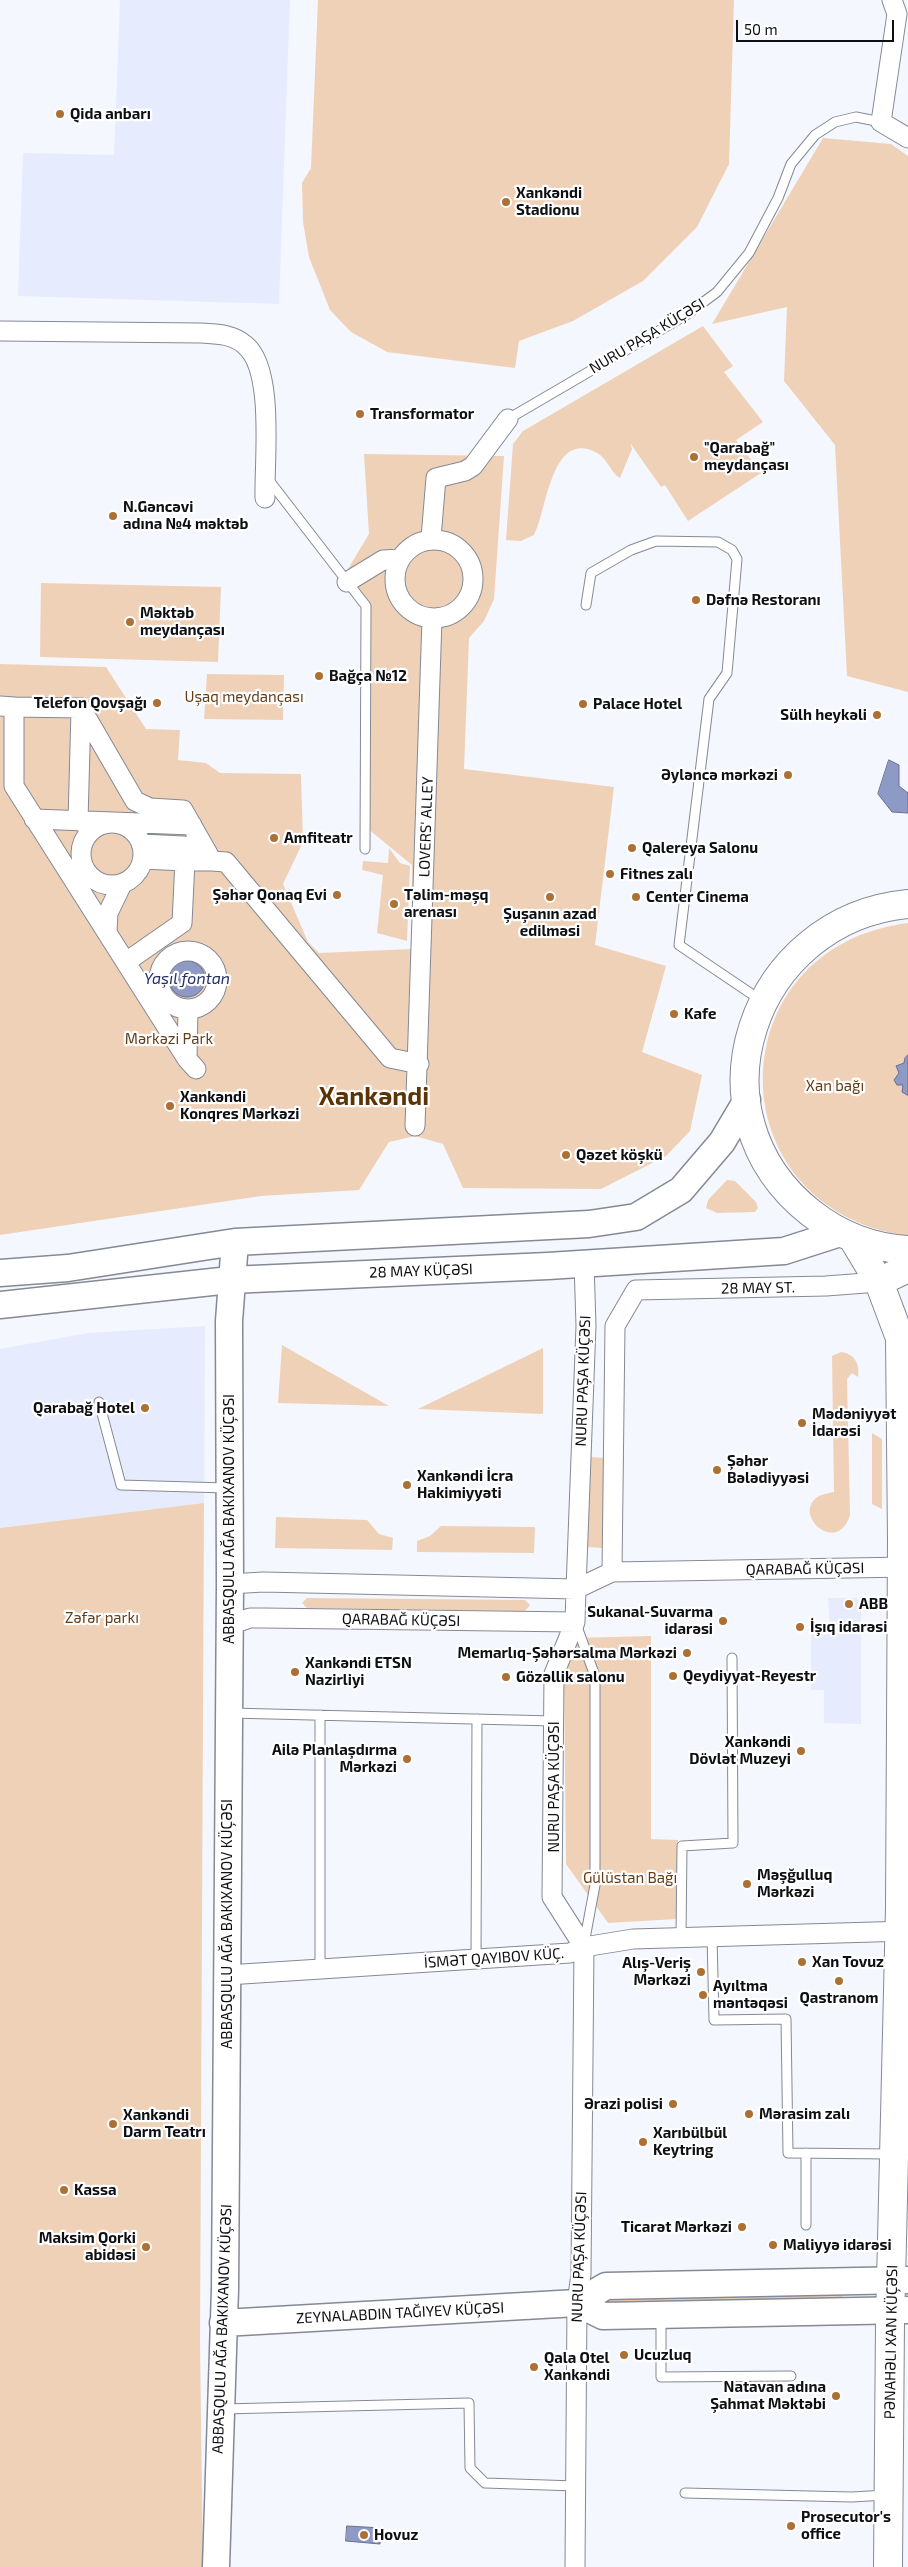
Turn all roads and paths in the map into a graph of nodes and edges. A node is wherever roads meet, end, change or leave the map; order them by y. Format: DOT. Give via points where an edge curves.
graph roads {
  1 [pos="892,0"];
  2 [pos="881,122"];
  3 [pos="908,138"];
  4 [pos="0,331"];
  5 [pos="508,419"];
  6 [pos="265,475"];
  7 [pos="266,498"];
  8 [pos="431,538"];
  9 [pos="400,560"];
  10 [pos="347,582"];
  11 [pos="586,605"];
  12 [pos="432,619"];
  13 [pos="7,706"];
  14 [pos="80,708"];
  15 [pos="7,786"];
  16 [pos="34,819"];
  17 [pos="78,821"];
  18 [pos="114,822"];
  19 [pos="192,825"];
  20 [pos="365,849"];
  21 [pos="142,851"];
  22 [pos="208,854"];
  23 [pos="185,861"];
  24 [pos="122,884"];
  25 [pos="908,904"];
  26 [pos="107,933"];
  27 [pos="126,962"];
  28 [pos="159,976"];
  29 [pos="138,982"];
  30 [pos="763,1002"];
  31 [pos="188,1009"];
  32 [pos="418,1064"];
  33 [pos="747,1100"];
  34 [pos="415,1126"];
  35 [pos="846,1235"];
  36 [pos="235,1242"];
  37 [pos="908,1250"];
  38 [pos="584,1262"];
  39 [pos="908,1268"];
  40 [pos="0,1273"];
  41 [pos="230,1280"];
  42 [pos="879,1282"];
  43 [pos="636,1290"];
  44 [pos="0,1306"];
  45 [pos="904,1330"];
  46 [pos="99,1402"];
  47 [pos="230,1488"];
  48 [pos="905,1568"];
  49 [pos="612,1572"];
  50 [pos="230,1584"];
  51 [pos="576,1589"];
  52 [pos="575,1622"];
  53 [pos="229,1625"];
  54 [pos="732,1658"];
  55 [pos="228,1713"];
  56 [pos="320,1715"];
  57 [pos="477,1719"];
  58 [pos="554,1721"];
  59 [pos="904,1931"];
  60 [pos="712,1935"];
  61 [pos="681,1937"];
  62 [pos="584,1947"];
  63 [pos="476,1959"];
  64 [pos="320,1969"];
  65 [pos="227,1975"];
  66 [pos="806,2153"];
  67 [pos="896,2154"];
  68 [pos="806,2225"];
  69 [pos="900,2280"];
  70 [pos="577,2303"];
  71 [pos="899,2310"];
  72 [pos="661,2314"];
  73 [pos="222,2323"];
  74 [pos="791,2376"];
  75 [pos="219,2410"];
  76 [pos="576,2486"];
  77 [pos="685,2493"];
  78 [pos="889,2495"];
  79 [pos="216,2567"];
  80 [pos="575,2567"];
  81 [pos="888,2567"];
  1 -- 2 [label="street" via="897,14"];
  2 -- 3 [label="street, NURU PAŞA KÜÇƏSI"];
  2 -- 5 [label="lane, NURU PAŞA KÜÇƏSI" via="856,118 835,122 815,135 791,164 778,198 749,253 717,292 686,315"];
  4 -- 6 [label="street" via="226,334 246,345 258,364 265,388"];
  5 -- 8 [label="street" via="472,466 465,471 436,478"];
  6 -- 7 [label="street"];
  6 -- 10 [label="lane"];
  8 -- 9 [label="street" via="408,549"];
  8 -- 12 [label="street" via="457,547 471,567 473,579 465,603 454,613"];
  9 -- 10 [label="street" via="383,560"];
  9 -- 12 [label="street" via="395,579 399,598 407,609"];
  10 -- 20 [label="lane" via="366,606"];
  11 -- 30 [label="lane" via="591,574 630,550 656,541 718,542 732,550 737,559 727,673 709,700 679,945"];
  12 -- 32 [label="street, LOVERS' ALLEY"];
  13 -- 14 [label="street"];
  13 -- 15 [label="street"];
  14 -- 17 [label="street"];
  14 -- 19 [label="street" via="135,801 150,808 183,810"];
  15 -- 16 [label="street"];
  16 -- 17 [label="street"];
  16 -- 26 [label="street"];
  17 -- 18 [label="street"];
  18 -- 19 [label="street"];
  18 -- 21 [label="street" via="134,832"];
  18 -- 24 [label="street" via="94,829 87,836 81,854 82,864 94,880 103,884"];
  19 -- 22 [label="street"];
  21 -- 22 [label="street"];
  21 -- 23 [label="street"];
  21 -- 24 [label="street" via="138,871"];
  22 -- 23 [label="street"];
  22 -- 32 [label="street" via="226,862 390,1058"];
  23 -- 27 [label="street" via="182,923"];
  24 -- 26 [label="street" via="108,913"];
  25 -- 30 [label="main road" via="880,907 827,930 796,954"];
  26 -- 27 [label="street"];
  27 -- 29 [label="street"];
  28 -- 29 [label="street"];
  28 -- 31 [label="street" via="166,1000 181,1009"];
  28 -- 31 [label="street" via="167,960 182,952 200,953 213,965 217,982 212,998 198,1008"];
  29 -- 31 [label="street" via="192,1064"];
  30 -- 33 [label="main road" via="755,1020 746,1060"];
  32 -- 34 [label="street, LOVERS' ALLEY"];
  33 -- 35 [label="main road" via="760,1147 778,1179 804,1207"];
  33 -- 36 [label="street" via="722,1142 680,1190 636,1217 589,1224"];
  35 -- 37 [label="main road" via="875,1245"];
  35 -- 38 [label="street, 28 MAY KÜÇƏSI" via="784,1251"];
  35 -- 42 [label="main road"];
  36 -- 40 [label="street" via="68,1268"];
  36 -- 41 [label="street"];
  38 -- 41 [label="street, 28 MAY KÜÇƏSI"];
  38 -- 51 [label="street, NURU PAŞA KÜÇƏSI" via="586,1322"];
  39 -- 42 [label="main road"];
  41 -- 44 [label="street, 28 MAY KÜÇƏSI"];
  41 -- 47 [label="street"];
  42 -- 43 [label="street, 28 MAY ST."];
  42 -- 45 [label="main road"];
  43 -- 49 [label="street, NURU PAŞA KÜÇƏSI" via="615,1326"];
  45 -- 48 [label="main road, PƏNAHƏLI XAN KÜÇƏSI"];
  46 -- 47 [label="lane" via="121,1485"];
  47 -- 50 [label="street"];
  48 -- 49 [label="street, QARABAĞ KÜÇƏSI"];
  48 -- 59 [label="main road, PƏNAHƏLI XAN KÜÇƏSI"];
  49 -- 51 [label="street"];
  50 -- 51 [label="street"];
  50 -- 53 [label="street"];
  51 -- 52 [label="street, NURU PAŞA KÜÇƏSI"];
  52 -- 53 [label="street, QARABAĞ KÜÇƏSI" via="250,1618"];
  52 -- 58 [label="street, NURU PAŞA KÜÇƏSI" via="554,1674"];
  52 -- 62 [label="lane, NURU PAŞA KÜÇƏSI" via="595,1676 595,1885"];
  53 -- 55 [label="street"];
  54 -- 61 [label="lane" via="732,1843 682,1846"];
  55 -- 56 [label="lane"];
  55 -- 65 [label="street"];
  56 -- 57 [label="lane"];
  56 -- 64 [label="lane"];
  57 -- 58 [label="lane"];
  57 -- 63 [label="lane"];
  58 -- 62 [label="street, NURU PAŞA KÜÇƏSI" via="552,1897"];
  59 -- 60 [label="street"];
  59 -- 67 [label="main road, PƏNAHƏLI XAN KÜÇƏSI"];
  60 -- 61 [label="street"];
  60 -- 66 [label="lane" via="714,2020 786,2019 788,2153"];
  61 -- 62 [label="street" via="633,1938"];
  62 -- 63 [label="street" via="570,1953"];
  62 -- 70 [label="street, NURU PAŞA KÜÇƏSI" via="581,2274"];
  63 -- 64 [label="street"];
  64 -- 65 [label="street"];
  65 -- 73 [label="street" via="225,2289"];
  66 -- 67 [label="lane"];
  66 -- 68 [label="lane"];
  67 -- 69 [label="main road, PƏNAHƏLI XAN KÜÇƏSI"];
  69 -- 70 [label="street" via="606,2286"];
  69 -- 71 [label="main road, PƏNAHƏLI XAN KÜÇƏSI"];
  70 -- 72 [label="street" via="603,2316"];
  70 -- 73 [label="street"];
  70 -- 76 [label="street, NURU PAŞA KÜÇƏSI"];
  71 -- 72 [label="street"];
  71 -- 78 [label="main road, PƏNAHƏLI XAN KÜÇƏSI"];
  72 -- 74 [label="lane" via="661,2377"];
  73 -- 75 [label="street"];
  75 -- 76 [label="lane" via="469,2404 470,2468 485,2483"];
  75 -- 79 [label="street"];
  76 -- 80 [label="street, NURU PAŞA KÜÇƏSI"];
  77 -- 78 [label="lane"];
  78 -- 81 [label="main road, PƏNAHƏLI XAN KÜÇƏSI"];
}
